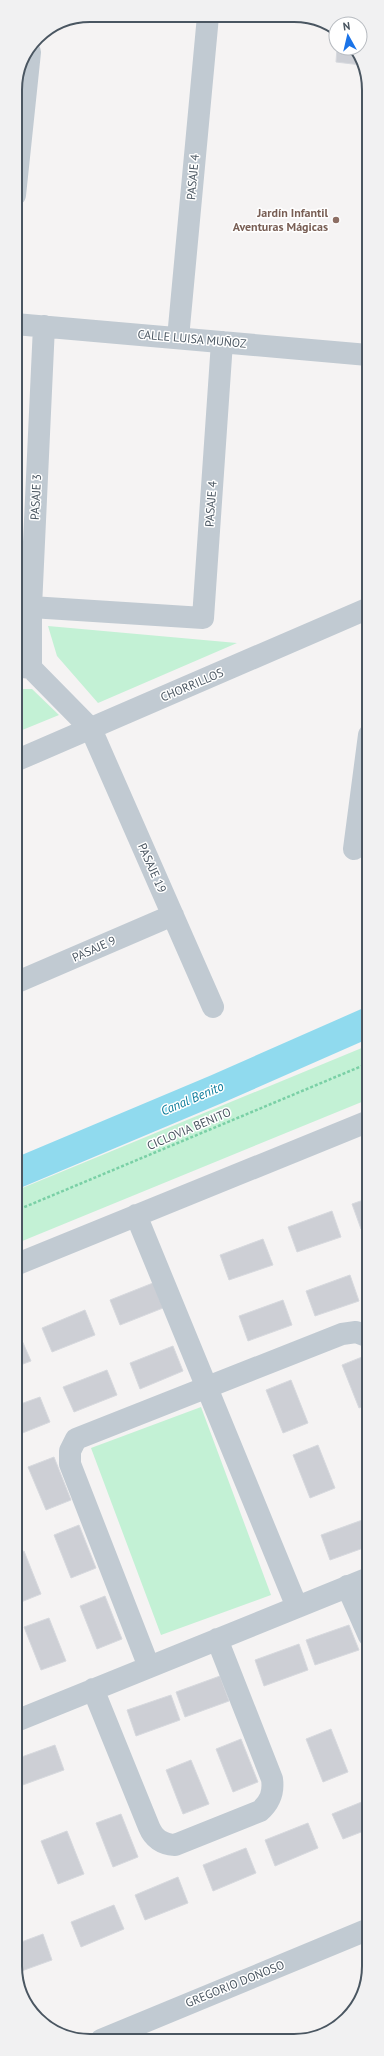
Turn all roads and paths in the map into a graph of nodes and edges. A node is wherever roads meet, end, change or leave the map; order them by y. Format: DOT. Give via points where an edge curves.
graph roads {
  1 [pos="207,22"];
  2 [pos="29,60"];
  3 [pos="22,129"];
  4 [pos="22,324"];
  5 [pos="44,326"];
  6 [pos="178,338"];
  7 [pos="222,342"];
  8 [pos="362,354"];
  9 [pos="31,607"];
  10 [pos="362,611"];
  11 [pos="23,667"];
  12 [pos="91,729"];
  13 [pos="22,758"];
  14 [pos="362,784"];
  15 [pos="354,850"];
  16 [pos="172,915"];
  17 [pos="22,980"];
  18 [pos="213,1007"];
  19 [pos="362,1066"];
  20 [pos="362,1124"];
  21 [pos="22,1208"];
  22 [pos="136,1215"];
  23 [pos="22,1261"];
  24 [pos="362,1334"];
  25 [pos="207,1387"];
  26 [pos="362,1581"];
  27 [pos="347,1586"];
  28 [pos="297,1607"];
  29 [pos="362,1620"];
  30 [pos="217,1639"];
  31 [pos="148,1667"];
  32 [pos="93,1689"];
  33 [pos="22,1719"];
  34 [pos="362,1932"];
  35 [pos="118,2034"];
  1 -- 6 [label="street, PASAJE 4"];
  2 -- 3 [label="street"];
  4 -- 5 [label="street, CALLE LUISA MUÑOZ"];
  5 -- 6 [label="street, CALLE LUISA MUÑOZ"];
  5 -- 9 [label="street, PASAJE 3"];
  6 -- 7 [label="street, CALLE LUISA MUÑOZ"];
  7 -- 8 [label="street, CALLE LUISA MUÑOZ"];
  7 -- 9 [label="street, PASAJE 4" via="203,618"];
  9 -- 11 [label="street, PASAJE 3"];
  10 -- 12 [label="street, CHORRILLOS"];
  11 -- 12 [label="street"];
  12 -- 13 [label="street, CHORRILLOS"];
  12 -- 16 [label="street, PASAJE 19"];
  14 -- 15 [label="street"];
  16 -- 17 [label="street, PASAJE 9"];
  16 -- 18 [label="street, PASAJE 19"];
  19 -- 21 [label="path, CICLOVIA BENITO"];
  20 -- 22 [label="street"];
  22 -- 23 [label="street"];
  22 -- 25 [label="street"];
  24 -- 25 [label="street" via="356,1332 342,1334"];
  25 -- 28 [label="street"];
  25 -- 31 [label="street" via="76,1440 70,1451 70,1464"];
  26 -- 27 [label="street"];
  27 -- 28 [label="street"];
  27 -- 29 [label="street"];
  28 -- 30 [label="street"];
  30 -- 31 [label="street"];
  30 -- 32 [label="street" via="272,1779 272,1795 268,1804 260,1811 175,1845 162,1843 156,1839"];
  31 -- 32 [label="street"];
  32 -- 33 [label="street"];
  34 -- 35 [label="street, GREGORIO DONOSO"];
}
